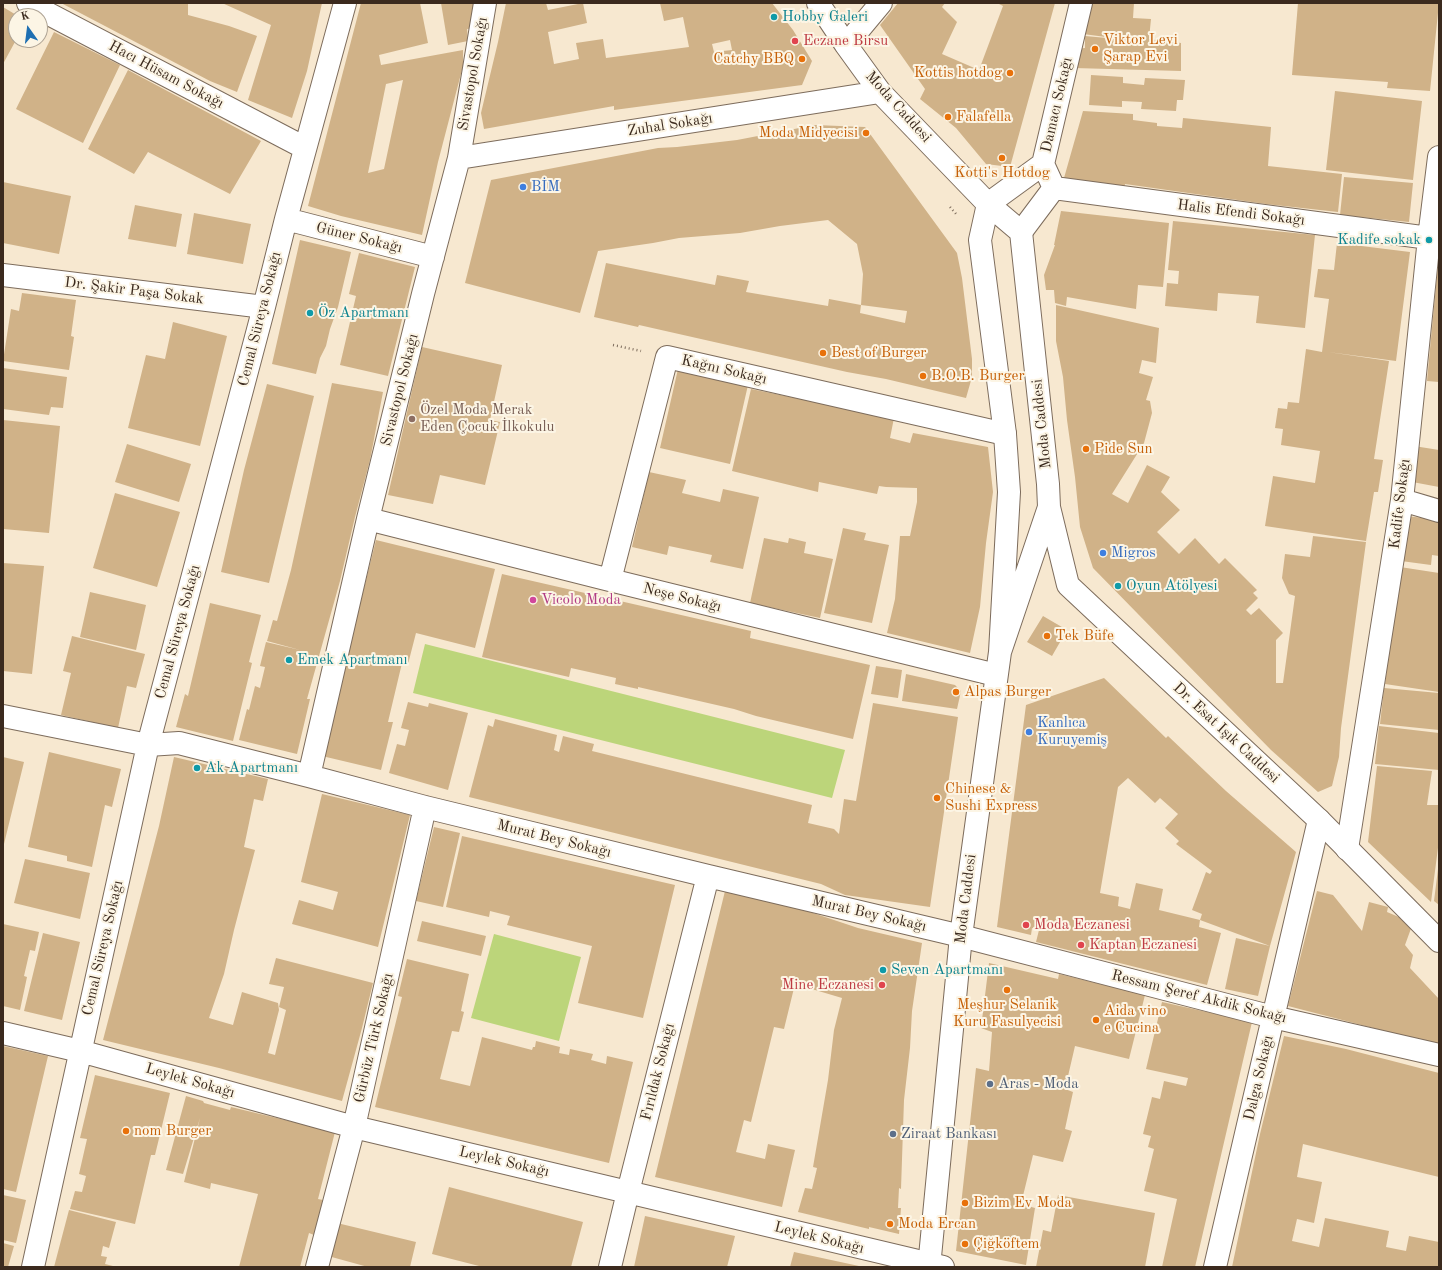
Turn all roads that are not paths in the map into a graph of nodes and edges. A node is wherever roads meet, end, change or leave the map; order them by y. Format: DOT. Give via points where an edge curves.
graph roads {
  1 [pos="28,3"];
  2 [pos="345,3"];
  3 [pos="485,3"];
  4 [pos="818,3"];
  5 [pos="882,3"];
  6 [pos="1080,3"];
  7 [pos="846,45"];
  8 [pos="880,92"];
  9 [pos="305,148"];
  10 [pos="1439,157"];
  11 [pos="459,158"];
  12 [pos="1043,164"];
  13 [pos="1054,188"];
  14 [pos="988,204"];
  15 [pos="286,219"];
  16 [pos="1021,232"];
  17 [pos="1428,238"];
  18 [pos="433,257"];
  19 [pos="3,275"];
  20 [pos="264,307"];
  21 [pos="1005,434"];
  22 [pos="1402,500"];
  23 [pos="1049,507"];
  24 [pos="1439,511"];
  25 [pos="368,519"];
  26 [pos="610,580"];
  27 [pos="1000,652"];
  28 [pos="996,675"];
  29 [pos="3,716"];
  30 [pos="148,745"];
  31 [pos="309,776"];
  32 [pos="425,807"];
  33 [pos="1319,820"];
  34 [pos="1347,848"];
  35 [pos="708,876"];
  36 [pos="961,936"];
  37 [pos="1439,941"];
  38 [pos="1273,1017"];
  39 [pos="3,1033"];
  40 [pos="80,1051"];
  41 [pos="1439,1055"];
  42 [pos="354,1127"];
  43 [pos="628,1192"];
  44 [pos="934,1266"];
  45 [pos="33,1267"];
  46 [pos="318,1267"];
  47 [pos="610,1267"];
  48 [pos="1215,1267"];
  1 -- 9 [label="street, Hacı Hüsam Sokağı"];
  2 -- 9 [label="street, Cemal Süreya Sokağı"];
  3 -- 11 [label="street, Sivastopol Sokağı"];
  4 -- 7 [label="street, Moda Caddesi"];
  5 -- 7 [label="street"];
  6 -- 12 [label="street, Damacı Sokağı"];
  7 -- 8 [label="street, Moda Caddesi"];
  8 -- 11 [label="street, Zuhal Sokağı"];
  8 -- 14 [label="street, Moda Caddesi"];
  9 -- 15 [label="street, Cemal Süreya Sokağı"];
  10 -- 17 [label="street, Kadife Sokağı"];
  11 -- 18 [label="street, Sivastopol Sokağı"];
  12 -- 13 [label="street"];
  12 -- 14 [label="street, Damacı Sokağı"];
  13 -- 16 [label="street"];
  13 -- 17 [label="street, Halis Efendi Sokağı"];
  14 -- 16 [label="street, Moda Caddesi"];
  14 -- 21 [label="street, Moda Caddesi" via="980,240"];
  15 -- 18 [label="street, Güner Sokağı"];
  15 -- 20 [label="street, Cemal Süreya Sokağı"];
  16 -- 23 [label="street, Moda Caddesi"];
  17 -- 22 [label="street, Kadife Sokağı"];
  18 -- 25 [label="street, Sivastopol Sokağı"];
  19 -- 20 [label="street, Dr. Şakir Paşa Sokak"];
  20 -- 30 [label="street, Cemal Süreya Sokağı"];
  21 -- 26 [label="street, Kağnı Sokağı" via="667,358"];
  21 -- 27 [label="street, Moda Caddesi" via="1009,492"];
  22 -- 24 [label="street"];
  22 -- 34 [label="street, Kadife Sokağı"];
  23 -- 27 [label="street, Moda Caddesi"];
  23 -- 33 [label="street, Dr. Esat Işık Caddesi" via="1068,585"];
  25 -- 26 [label="street, Neşe Sokağı"];
  25 -- 31 [label="street, Sivastopol Sokağı"];
  26 -- 28 [label="street, Neşe Sokağı"];
  27 -- 28 [label="street, Moda Caddesi"];
  28 -- 36 [label="street, Moda Caddesi"];
  29 -- 30 [label="street, Murat Bey Sokağı"];
  30 -- 31 [label="street, Murat Bey Sokağı" via="179,743"];
  30 -- 40 [label="street, Cemal Süreya Sokağı"];
  31 -- 32 [label="street, Murat Bey Sokağı"];
  32 -- 35 [label="street, Murat Bey Sokağı"];
  32 -- 42 [label="street, Gürbüz Türk Sokağı"];
  33 -- 34 [label="street, Dr. Esat Işık Caddesi"];
  33 -- 38 [label="street, Dalga Sokağı"];
  34 -- 37 [label="street, Dr. Esat Işık Caddesi"];
  35 -- 36 [label="street, Murat Bey Sokağı"];
  35 -- 43 [label="street, Fırıldak Sokağı"];
  36 -- 38 [label="street, Ressam Şeref Akdik Sokağı"];
  36 -- 44 [label="street, Moda Caddesi"];
  38 -- 41 [label="street, Ressam Şeref Akdik Sokağı"];
  38 -- 48 [label="street, Dalga Sokağı"];
  39 -- 40 [label="street, Leylek Sokağı"];
  40 -- 42 [label="street, Leylek Sokağı"];
  40 -- 45 [label="street, Cemal Süreya Sokağı"];
  42 -- 43 [label="street, Leylek Sokağı"];
  42 -- 46 [label="street, Gürbüz Türk Sokağı"];
  43 -- 44 [label="street, Leylek Sokağı"];
  43 -- 47 [label="street, Fırıldak Sokağı"];
}
